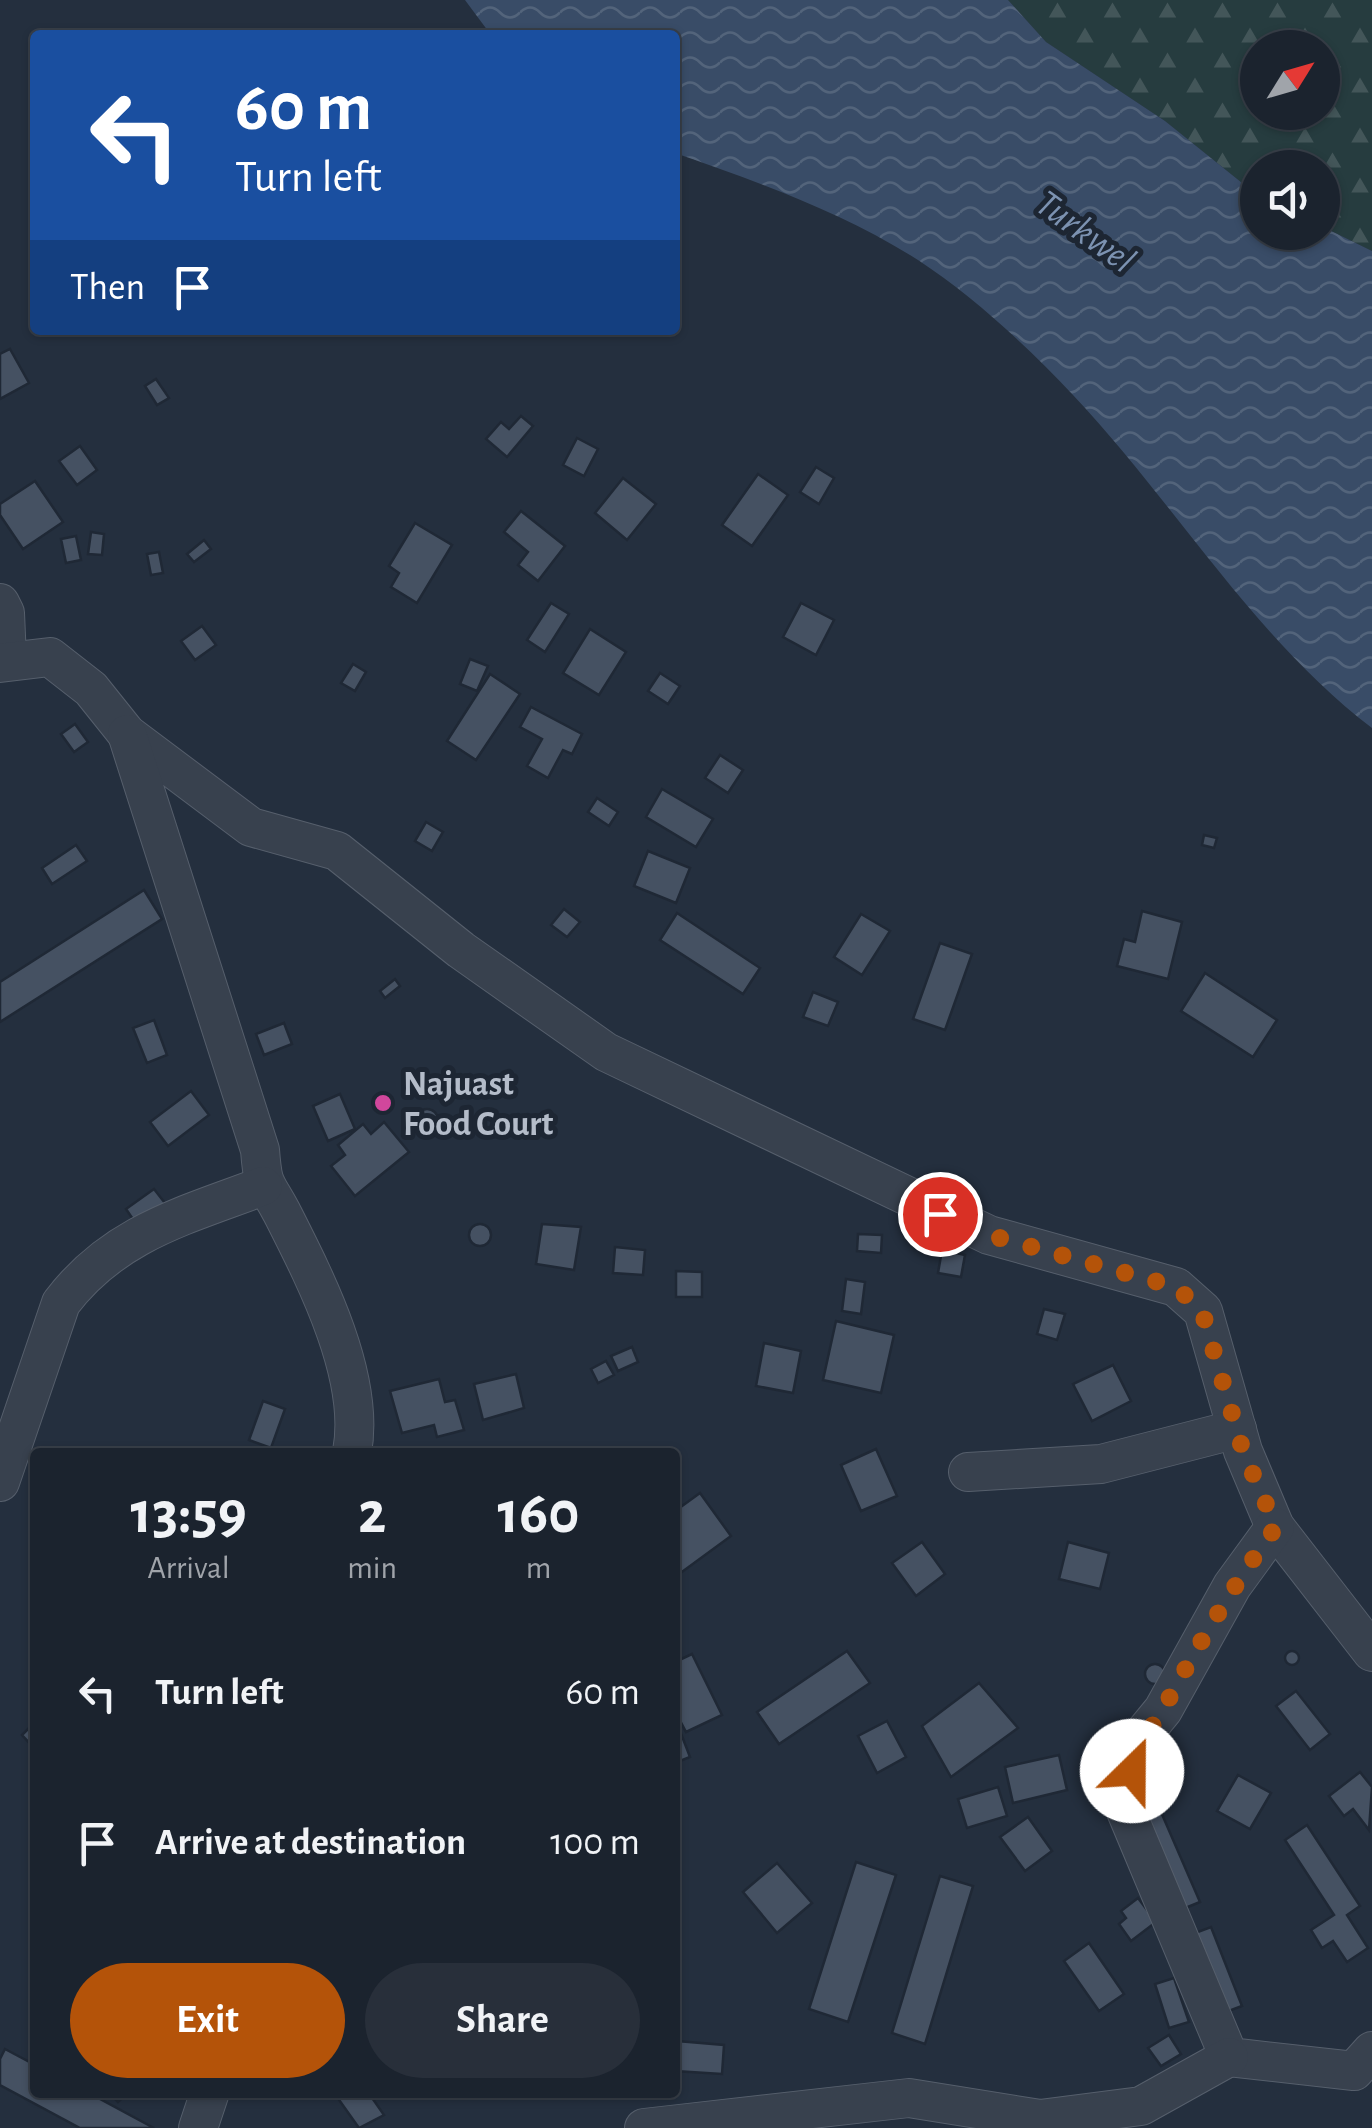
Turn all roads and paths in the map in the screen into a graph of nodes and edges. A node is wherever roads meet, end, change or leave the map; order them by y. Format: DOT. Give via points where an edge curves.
graph roads {
  1 [pos="0,603"];
  2 [pos="4,661"];
  3 [pos="126,734"];
  4 [pos="263,1186"];
  5 [pos="1237,1429"];
  6 [pos="353,1448"];
  7 [pos="968,1472"];
  8 [pos="0,1482"];
  9 [pos="1276,1527"];
  10 [pos="1372,1652"];
  11 [pos="1372,2051"];
  12 [pos="1229,2056"];
  13 [pos="208,2098"];
  14 [pos="198,2128"];
  15 [pos="644,2128"];
  1 -- 2 [label="street"];
  2 -- 3 [label="street" via="50,657 91,689"];
  3 -- 4 [label="street" via="260,1150"];
  3 -- 5 [label="street" via="250,828 338,850 534,1005 670,1086 989,1235 1176,1287 1202,1311"];
  4 -- 6 [label="street" via="344,1351 357,1424"];
  4 -- 8 [label="street" via="137,1234 78,1280 61,1303"];
  5 -- 7 [label="street" via="1100,1464"];
  5 -- 9 [label="street"];
  9 -- 10 [label="street"];
  9 -- 12 [label="street" via="1232,1586 1163,1710 1140,1738 1123,1804"];
  11 -- 12 [label="street" via="1354,2071"];
  12 -- 15 [label="street" via="1141,2106 1040,2119 909,2098"];
  13 -- 14 [label="street"];
}
